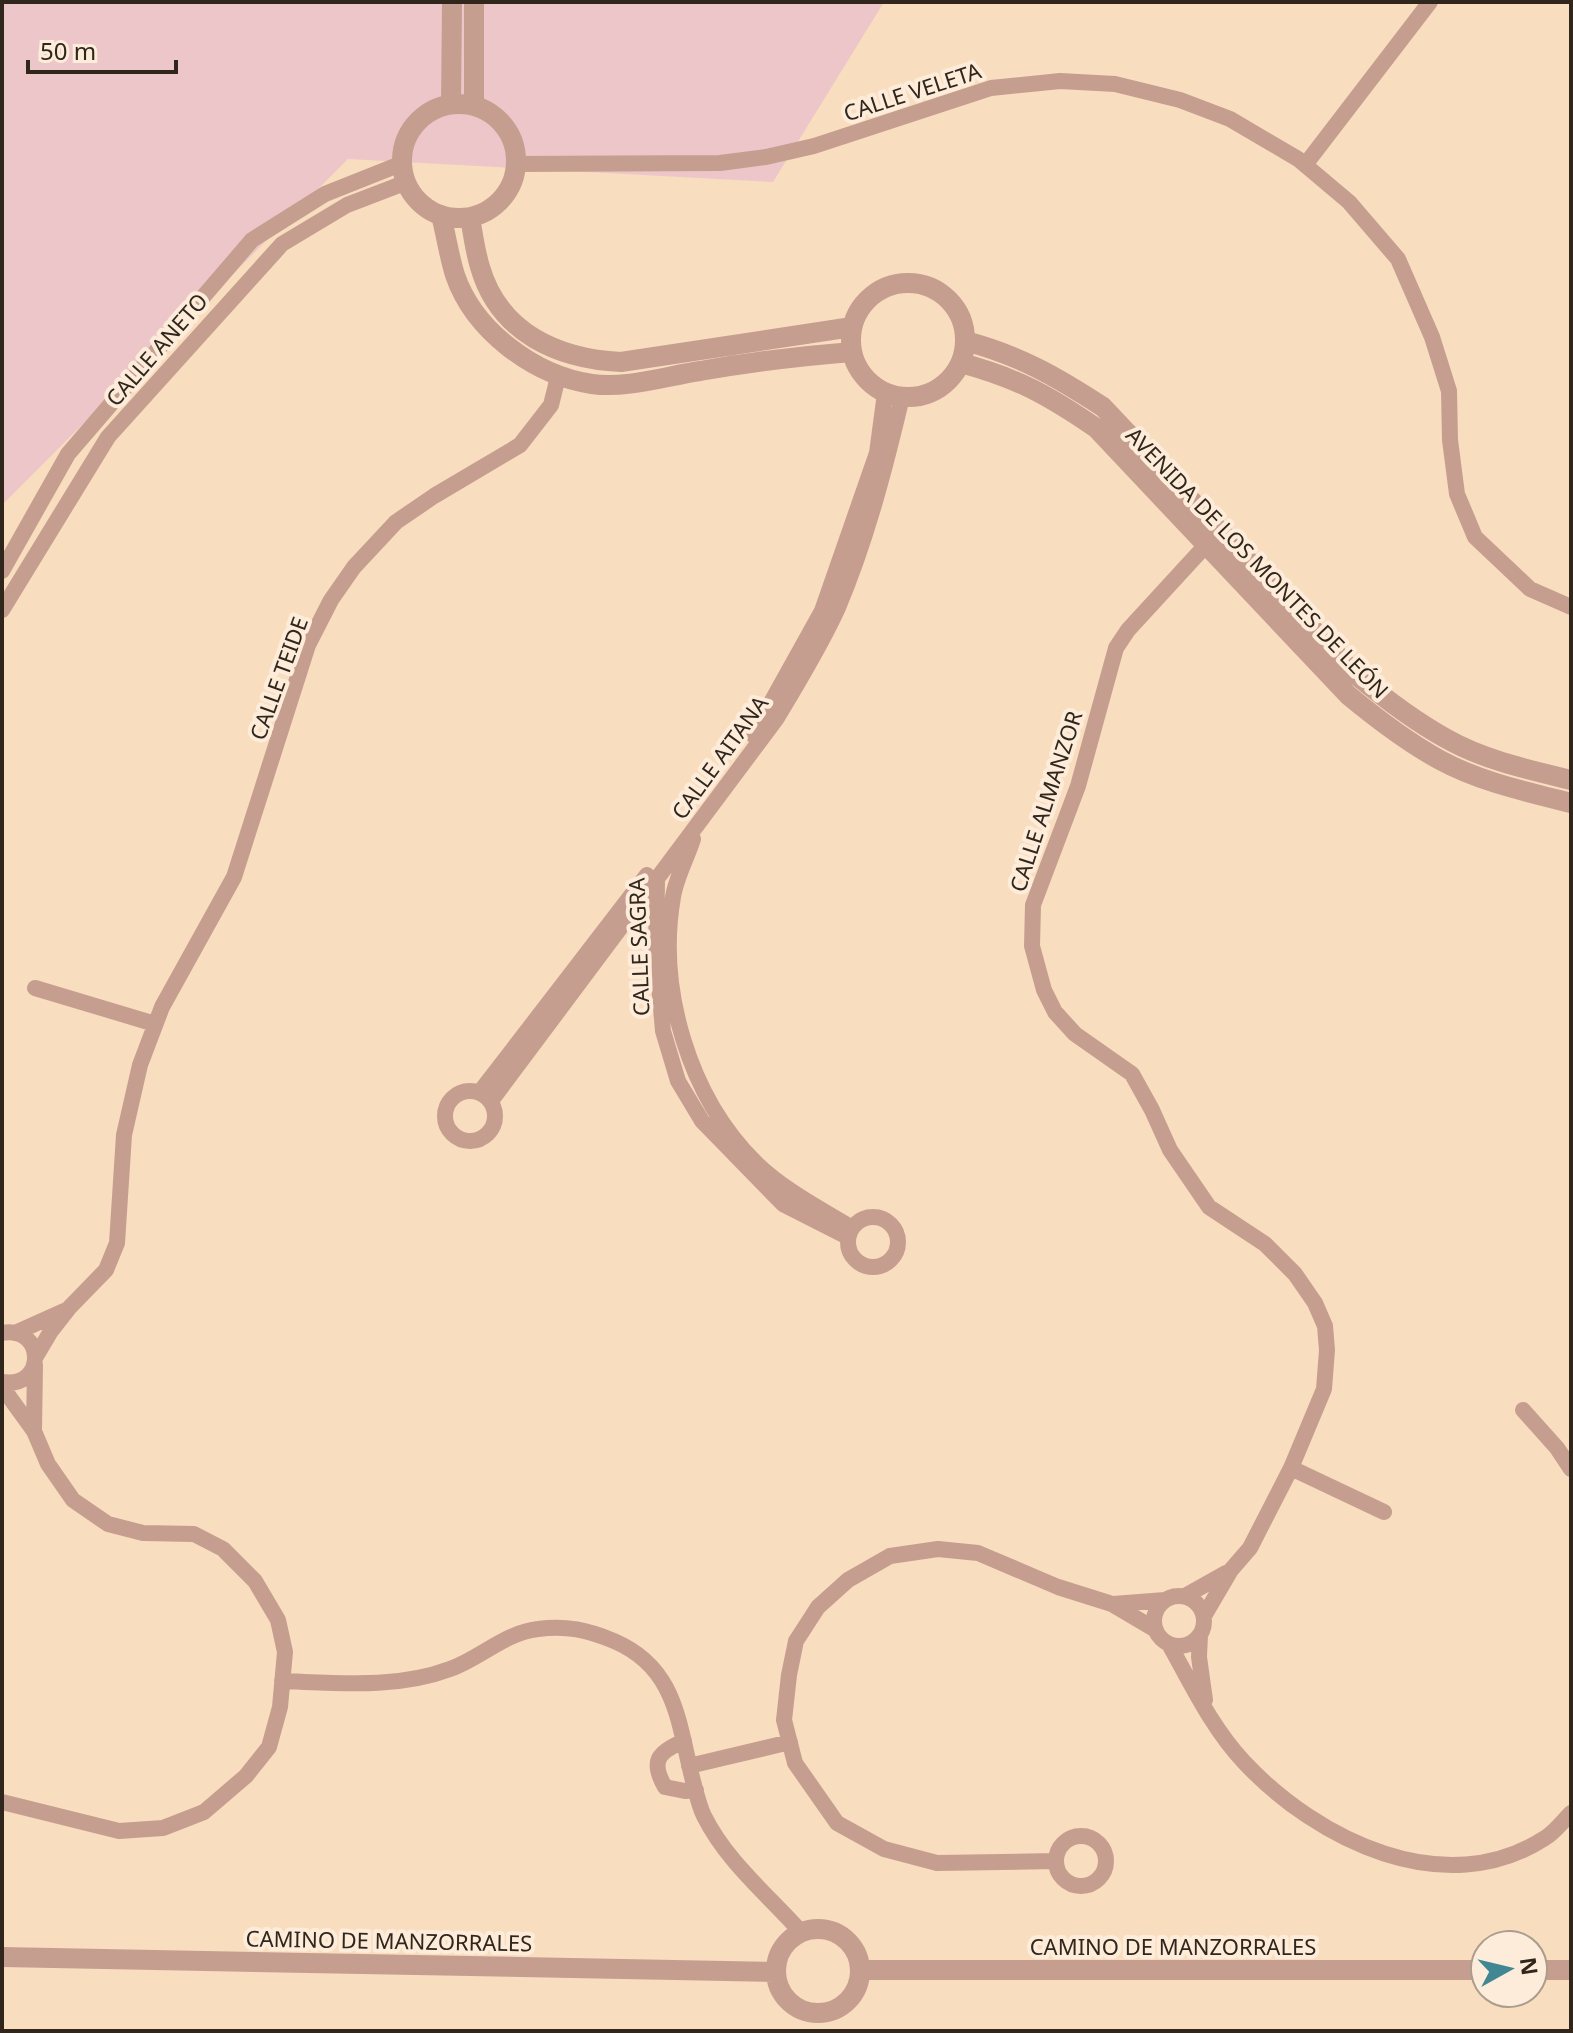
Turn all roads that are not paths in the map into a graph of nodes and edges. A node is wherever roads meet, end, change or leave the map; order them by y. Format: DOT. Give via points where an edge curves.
graph roads {
  1 [pos="452,2"];
  2 [pos="474,2"];
  3 [pos="1430,2"];
  4 [pos="451,104"];
  5 [pos="474,106"];
  6 [pos="516,164"];
  7 [pos="1305,165"];
  8 [pos="405,172"];
  9 [pos="441,215"];
  10 [pos="470,217"];
  11 [pos="852,327"];
  12 [pos="965,341"];
  13 [pos="852,352"];
  14 [pos="961,363"];
  15 [pos="558,377"];
  16 [pos="893,395"];
  17 [pos="1207,544"];
  18 [pos="2,571"];
  19 [pos="1571,607"];
  20 [pos="2,610"];
  21 [pos="1571,780"];
  22 [pos="1571,803"];
  23 [pos="699,822"];
  24 [pos="657,861"];
  25 [pos="657,879"];
  26 [pos="631,908"];
  27 [pos="664,912"];
  28 [pos="656,930"];
  29 [pos="35,988"];
  30 [pos="155,1024"];
  31 [pos="486,1097"];
  32 [pos="69,1308"];
  33 [pos="9,1333"];
  34 [pos="35,1361"];
  35 [pos="2,1384"];
  36 [pos="1523,1410"];
  37 [pos="34,1431"];
  38 [pos="1291,1468"];
  39 [pos="1571,1469"];
  40 [pos="1384,1512"];
  41 [pos="1231,1570"];
  42 [pos="1185,1596"];
  43 [pos="1165,1600"];
  44 [pos="1112,1604"];
  45 [pos="1204,1616"];
  46 [pos="1156,1630"];
  47 [pos="1200,1635"];
  48 [pos="1169,1644"];
  49 [pos="282,1681"];
  50 [pos="1206,1710"];
  51 [pos="684,1741"];
  52 [pos="790,1742"];
  53 [pos="689,1766"];
  54 [pos="696,1790"];
  55 [pos="2,1802"];
  56 [pos="1571,1813"];
  57 [pos="1056,1861"];
  58 [pos="801,1932"];
  59 [pos="2,1957"];
  60 [pos="861,1970"];
  61 [pos="1469,1970"];
  62 [pos="1549,1970"];
  63 [pos="1571,1970"];
  64 [pos="776,1972"];
  1 -- 4 [label="street"];
  2 -- 5 [label="street"];
  3 -- 7 [label="street"];
  4 -- 5 [label="street"];
  4 -- 8 [label="street" via="435,109 411,131 404,146"];
  5 -- 6 [label="street" via="505,127"];
  6 -- 7 [label="street, CALLE VELETA" via="720,163 766,157 991,88 1060,81 1115,84 1180,100 1230,119"];
  6 -- 10 [label="street" via="502,199"];
  7 -- 19 [label="street, CALLE VELETA" via="1349,202 1398,259 1449,391 1457,494 1475,537 1530,589"];
  8 -- 9 [label="street" via="415,197"];
  8 -- 18 [label="street, CALLE ANETO" via="325,194 252,240 68,454"];
  8 -- 20 [label="street, CALLE ANETO" via="282,244 108,437"];
  9 -- 10 [label="street"];
  9 -- 15 [label="street" via="456,277 477,315 502,341"];
  10 -- 11 [label="street" via="480,268 493,298 531,337 561,353 621,362"];
  11 -- 12 [label="street" via="859,309 888,286 924,285 954,306"];
  11 -- 13 [label="street"];
  12 -- 14 [label="street"];
  12 -- 21 [label="street, AVENIDA DE LOS MONTES DE LEÓN" via="1022,359 1103,407 1355,674 1389,703 1449,740"];
  13 -- 15 [label="street" via="776,358 628,383 595,385"];
  13 -- 16 [label="street" via="864,376"];
  14 -- 16 [label="street" via="937,390 920,396"];
  14 -- 17 [label="street, AVENIDA DE LOS MONTES DE LEÓN" via="1049,397 1096,428"];
  15 -- 30 [label="street, CALLE TEIDE" via="551,405 520,445 396,522 331,600 308,645 234,877"];
  16 -- 23 [label="street, CALLE AITANA" via="886,468 837,610 777,718"];
  16 -- 24 [label="street, CALLE AITANA" via="822,611 757,730"];
  17 -- 22 [label="street, AVENIDA DE LOS MONTES DE LEÓN" via="1348,695 1382,724 1442,761 1512,788"];
  17 -- 38 [label="street, CALLE ALMANZOR" via="1116,648 1078,786 1033,905 1032,946 1055,1012 1075,1034 1132,1074 1170,1150 1209,1207 1265,1244 1315,1303 1325,1326 1324,1389"];
  23 -- 25 [label="street, CALLE AITANA"];
  23 -- 27 [label="street, CALLE SAGRA"];
  24 -- 25 [label="street, CALLE SAGRA"];
  24 -- 26 [label="street, CALLE AITANA"];
  25 -- 26 [label="street, CALLE AITANA"];
  25 -- 27 [label="street, CALLE SAGRA"];
  26 -- 27 [label="street" via="649,904"];
  26 -- 28 [label="street"];
  26 -- 31 [label="street, CALLE AITANA"];
  27 -- 28 [label="street, CALLE SAGRA"];
  27 -- 28 [label="street, CALLE SAGRA" via="678,1022 696,1079 755,1162 850,1233 783,1204 702,1121 678,1081 663,1031"];
  29 -- 30 [label="street"];
  30 -- 32 [label="street, CALLE TEIDE" via="124,1135 117,1243 106,1270"];
  32 -- 33 [label="street, CALLE TEIDE"];
  32 -- 34 [label="street, CALLE TEIDE"];
  33 -- 34 [label="street" via="30,1342"];
  34 -- 35 [label="street" via="19,1381"];
  34 -- 37 [label="street"];
  35 -- 37 [label="street"];
  36 -- 39 [label="street"];
  37 -- 49 [label="street" via="48,1464 73,1500 108,1524 143,1533 194,1534 223,1549 255,1581 278,1620 285,1652"];
  38 -- 40 [label="street"];
  38 -- 41 [label="street, CALLE ALMANZOR" via="1250,1548"];
  41 -- 42 [label="street, CALLE ALMANZOR"];
  41 -- 45 [label="street, CALLE ALMANZOR"];
  42 -- 43 [label="street"];
  42 -- 45 [label="street" via="1198,1603"];
  43 -- 44 [label="street"];
  43 -- 46 [label="street" via="1155,1614"];
  44 -- 46 [label="street"];
  44 -- 52 [label="street" via="978,1553 938,1549 890,1556 848,1580 818,1607 796,1641 784,1720"];
  45 -- 47 [label="street"];
  46 -- 48 [label="street"];
  47 -- 48 [label="street" via="1186,1645"];
  47 -- 50 [label="street"];
  48 -- 50 [label="street"];
  49 -- 51 [label="street" via="359,1684 413,1679 452,1669 507,1637 572,1626 629,1648 662,1678"];
  49 -- 55 [label="street" via="269,1747 246,1776 204,1812 163,1828 119,1831"];
  50 -- 56 [label="street" via="1243,1761 1297,1811 1406,1861 1442,1866 1487,1863 1546,1837"];
  51 -- 53 [label="street"];
  51 -- 54 [label="street" via="667,1749 656,1768 665,1787"];
  52 -- 53 [label="street"];
  52 -- 57 [label="street" via="795,1763 837,1823 884,1849 937,1863"];
  53 -- 54 [label="street"];
  54 -- 58 [label="street" via="703,1814 731,1859"];
  58 -- 60 [label="street" via="829,1929 841,1935 852,1944"];
  58 -- 64 [label="street" via="783,1948"];
  59 -- 64 [label="street, CAMINO DE MANZORRALES"];
  60 -- 61 [label="street, CAMINO DE MANZORRALES"];
  60 -- 64 [label="street" via="860,1983 844,2005 820,2014 806,2012 785,1997"];
  62 -- 63 [label="street"];
}
